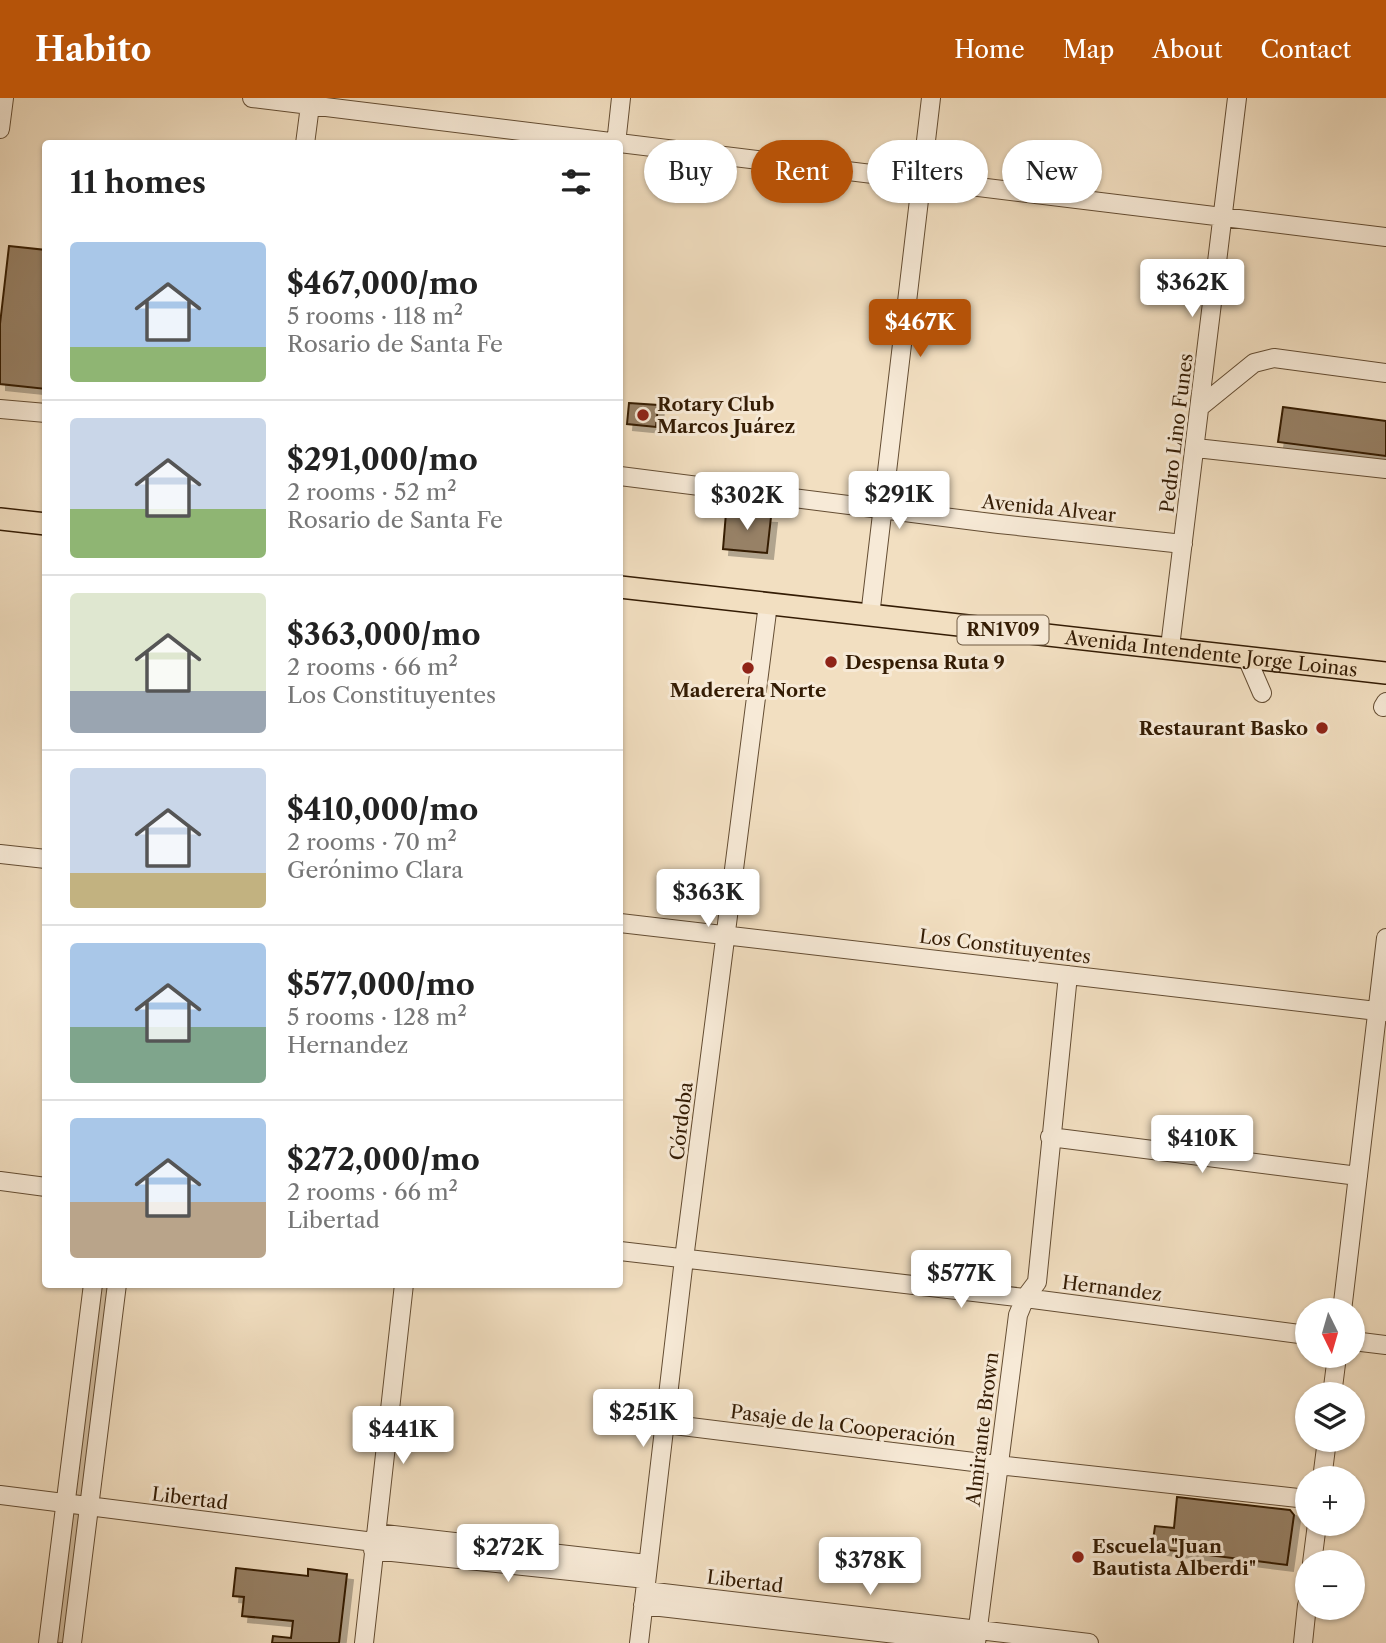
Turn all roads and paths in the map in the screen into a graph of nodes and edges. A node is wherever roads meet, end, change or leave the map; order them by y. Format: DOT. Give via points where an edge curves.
graph roads {
  1 [pos="4,98"];
  2 [pos="252,98"];
  3 [pos="621,98"];
  4 [pos="932,98"];
  5 [pos="1237,98"];
  6 [pos="310,101"];
  7 [pos="0,129"];
  8 [pos="305,140"];
  9 [pos="601,140"];
  10 [pos="616,140"];
  11 [pos="927,140"];
  12 [pos="623,143"];
  13 [pos="867,172"];
  14 [pos="988,187"];
  15 [pos="919,203"];
  16 [pos="1223,218"];
  17 [pos="1386,237"];
  18 [pos="1386,373"];
  19 [pos="1201,406"];
  20 [pos="0,408"];
  21 [pos="42,413"];
  22 [pos="1196,448"];
  23 [pos="1386,469"];
  24 [pos="623,476"];
  25 [pos="883,509"];
  26 [pos="0,519"];
  27 [pos="42,524"];
  28 [pos="1183,544"];
  29 [pos="623,587"];
  30 [pos="768,604"];
  31 [pos="870,616"];
  32 [pos="1170,647"];
  33 [pos="1246,656"];
  34 [pos="1386,673"];
  35 [pos="1262,693"];
  36 [pos="0,854"];
  37 [pos="42,859"];
  38 [pos="623,923"];
  39 [pos="727,934"];
  40 [pos="1386,938"];
  41 [pos="1068,975"];
  42 [pos="1382,1012"];
  43 [pos="1050,1137"];
  44 [pos="1358,1176"];
  45 [pos="0,1181"];
  46 [pos="42,1186"];
  47 [pos="623,1251"];
  48 [pos="684,1259"];
  49 [pos="93,1288"];
  50 [pos="116,1288"];
  51 [pos="404,1288"];
  52 [pos="1025,1298"];
  53 [pos="1344,1298"];
  54 [pos="1295,1333"];
  55 [pos="1365,1342"];
  56 [pos="1386,1345"];
  57 [pos="666,1424"];
  58 [pos="998,1465"];
  59 [pos="0,1495"];
  60 [pos="1295,1498"];
  61 [pos="67,1503"];
  62 [pos="89,1506"];
  63 [pos="374,1542"];
  64 [pos="646,1585"];
  65 [pos="1305,1620"];
  66 [pos="976,1638"];
  67 [pos="48,1643"];
  68 [pos="72,1643"];
  69 [pos="364,1643"];
  70 [pos="639,1643"];
  71 [pos="1089,1643"];
  72 [pos="1303,1643"];
  1 -- 7 [label="street"];
  2 -- 6 [label="street"];
  3 -- 10 [label="street"];
  4 -- 11 [label="street"];
  5 -- 16 [label="street, Pedro Lino Funes"];
  6 -- 8 [label="street"];
  6 -- 9 [label="street"];
  12 -- 13 [label="street"];
  14 -- 16 [label="street"];
  15 -- 25 [label="street"];
  16 -- 17 [label="street"];
  16 -- 19 [label="street, Pedro Lino Funes"];
  18 -- 19 [label="street" via="1273,358 1254,363"];
  19 -- 22 [label="street, Pedro Lino Funes"];
  20 -- 21 [label="street"];
  22 -- 23 [label="street"];
  22 -- 28 [label="street, Pedro Lino Funes"];
  24 -- 25 [label="street, Avenida Alvear"];
  25 -- 28 [label="street, Avenida Alvear"];
  25 -- 31 [label="street"];
  26 -- 27 [label="main road"];
  28 -- 32 [label="street, Pedro Lino Funes"];
  29 -- 30 [label="main road, Avenida Intendente Jorge Loinas / RN1V09"];
  30 -- 31 [label="main road, Avenida Intendente Jorge Loinas / RN1V09"];
  30 -- 39 [label="street, Córdoba"];
  31 -- 32 [label="main road, Avenida Intendente Jorge Loinas / RN1V09"];
  32 -- 33 [label="main road, Avenida Intendente Jorge Loinas / RN1V09"];
  33 -- 34 [label="main road, Avenida Intendente Jorge Loinas / RN1V09"];
  33 -- 35 [label="street"];
  36 -- 37 [label="street"];
  38 -- 39 [label="street, Los Constituyentes"];
  39 -- 41 [label="street, Los Constituyentes"];
  39 -- 48 [label="street, Córdoba"];
  40 -- 42 [label="street"];
  41 -- 42 [label="street, Los Constituyentes"];
  41 -- 43 [label="street, Almirante Brown"];
  42 -- 44 [label="street"];
  43 -- 44 [label="street"];
  43 -- 52 [label="street, Almirante Brown" via="1037,1282"];
  44 -- 53 [label="street"];
  45 -- 46 [label="street"];
  47 -- 48 [label="street, Hernandez"];
  48 -- 52 [label="street, Hernandez"];
  48 -- 57 [label="street, Córdoba"];
  49 -- 61 [label="street"];
  50 -- 62 [label="street"];
  51 -- 63 [label="street"];
  52 -- 54 [label="street, Hernandez"];
  52 -- 58 [label="street, Almirante Brown" via="1018,1315"];
  55 -- 56 [label="street"];
  57 -- 58 [label="street, Pasaje de la Cooperación"];
  57 -- 64 [label="street, Córdoba"];
  58 -- 60 [label="street, Pasaje de la Cooperación"];
  58 -- 66 [label="street, Almirante Brown"];
  59 -- 61 [label="street, Libertad"];
  61 -- 62 [label="street, Libertad"];
  61 -- 67 [label="street"];
  62 -- 63 [label="street, Libertad"];
  62 -- 68 [label="street"];
  63 -- 64 [label="street, Libertad"];
  63 -- 69 [label="street"];
  64 -- 66 [label="street, Libertad"];
  64 -- 70 [label="street, Córdoba"];
  65 -- 72 [label="street"];
  66 -- 71 [label="street, Libertad"];
}
